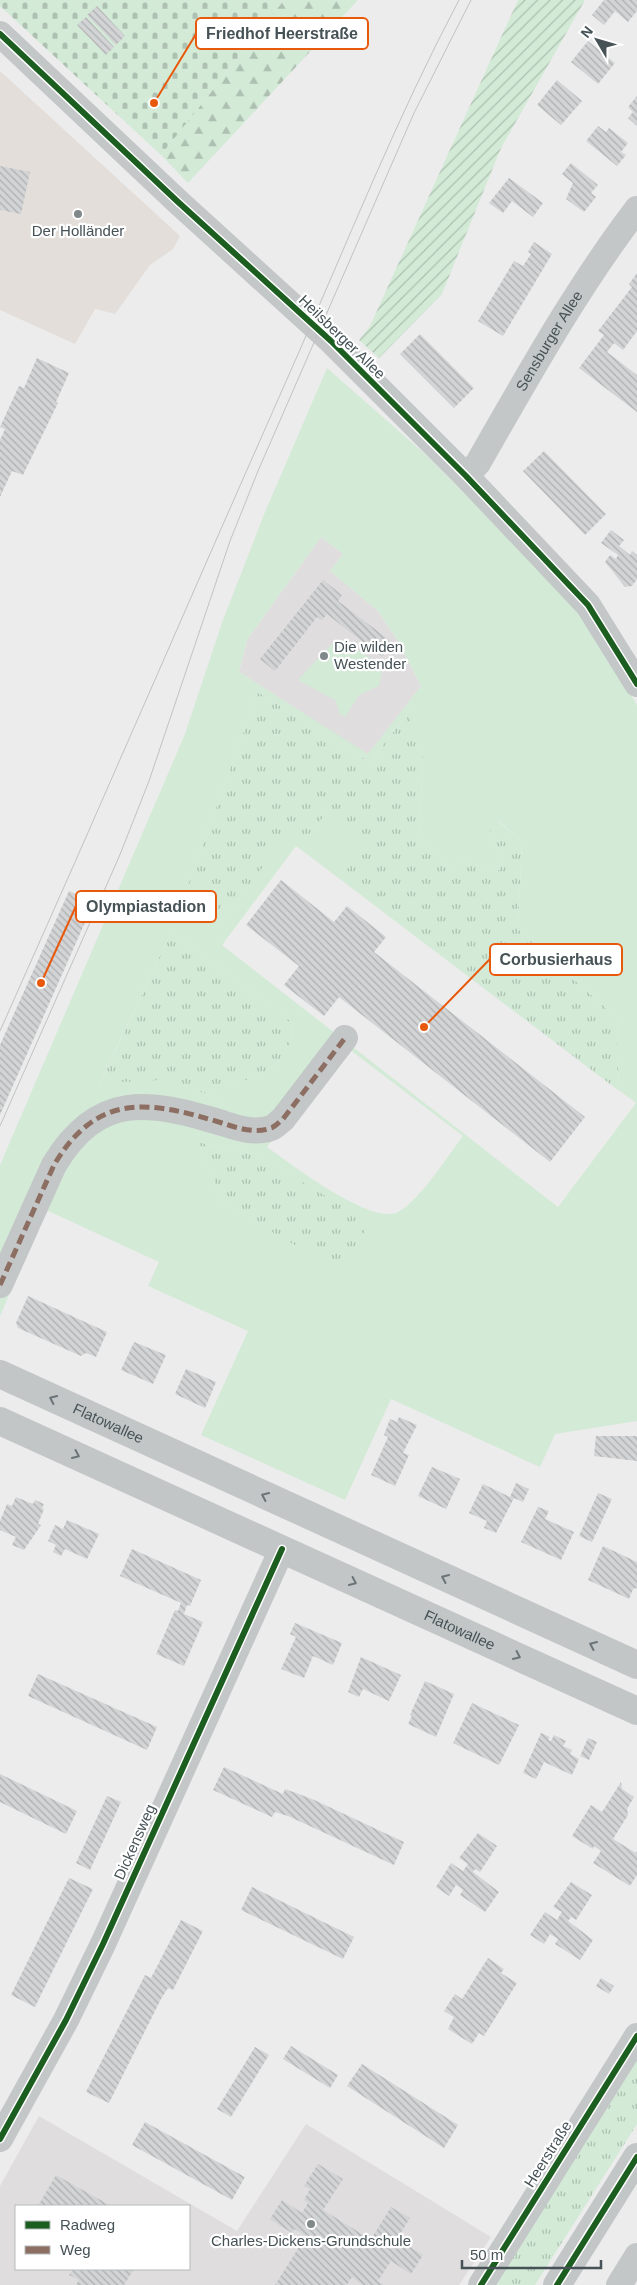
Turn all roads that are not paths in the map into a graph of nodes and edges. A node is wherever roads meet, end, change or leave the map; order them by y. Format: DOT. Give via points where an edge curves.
graph roads {
  1 [pos="0,34"];
  2 [pos="637,209"];
  3 [pos="466,476"];
  4 [pos="637,684"];
  5 [pos="345,1038"];
  6 [pos="0,1285"];
  7 [pos="0,1374"];
  8 [pos="0,1421"];
  9 [pos="298,1511"];
  10 [pos="282,1549"];
  11 [pos="637,1665"];
  12 [pos="637,1711"];
  13 [pos="637,2036"];
  14 [pos="0,2139"];
  15 [pos="637,2157"];
  16 [pos="637,2256"];
  17 [pos="481,2285"];
  18 [pos="557,2285"];
  19 [pos="619,2285"];
  1 -- 3 [label="street, Heilsberger Allee" via="331,342"];
  2 -- 3 [label="street, Sensburger Allee" via="558,323 478,463"];
  3 -- 4 [label="street, Heilsberger Allee" via="588,605"];
  5 -- 6 [label="street" via="283,1119 272,1128 243,1130 174,1109 139,1105 115,1110 80,1131 54,1165"];
  9 -- 7 [label="main road, Flatowallee, one-way"];
  8 -- 10 [label="main road, Flatowallee, one-way"];
  9 -- 10 [label="main road"];
  11 -- 9 [label="main road, Flatowallee, one-way"];
  10 -- 12 [label="main road, Flatowallee, one-way"];
  10 -- 14 [label="street, Dickensweg" via="103,1944 66,2020"];
  13 -- 17 [label="street, Heerstraße"];
  15 -- 18 [label="main road"];
  16 -- 19 [label="street"];
}
